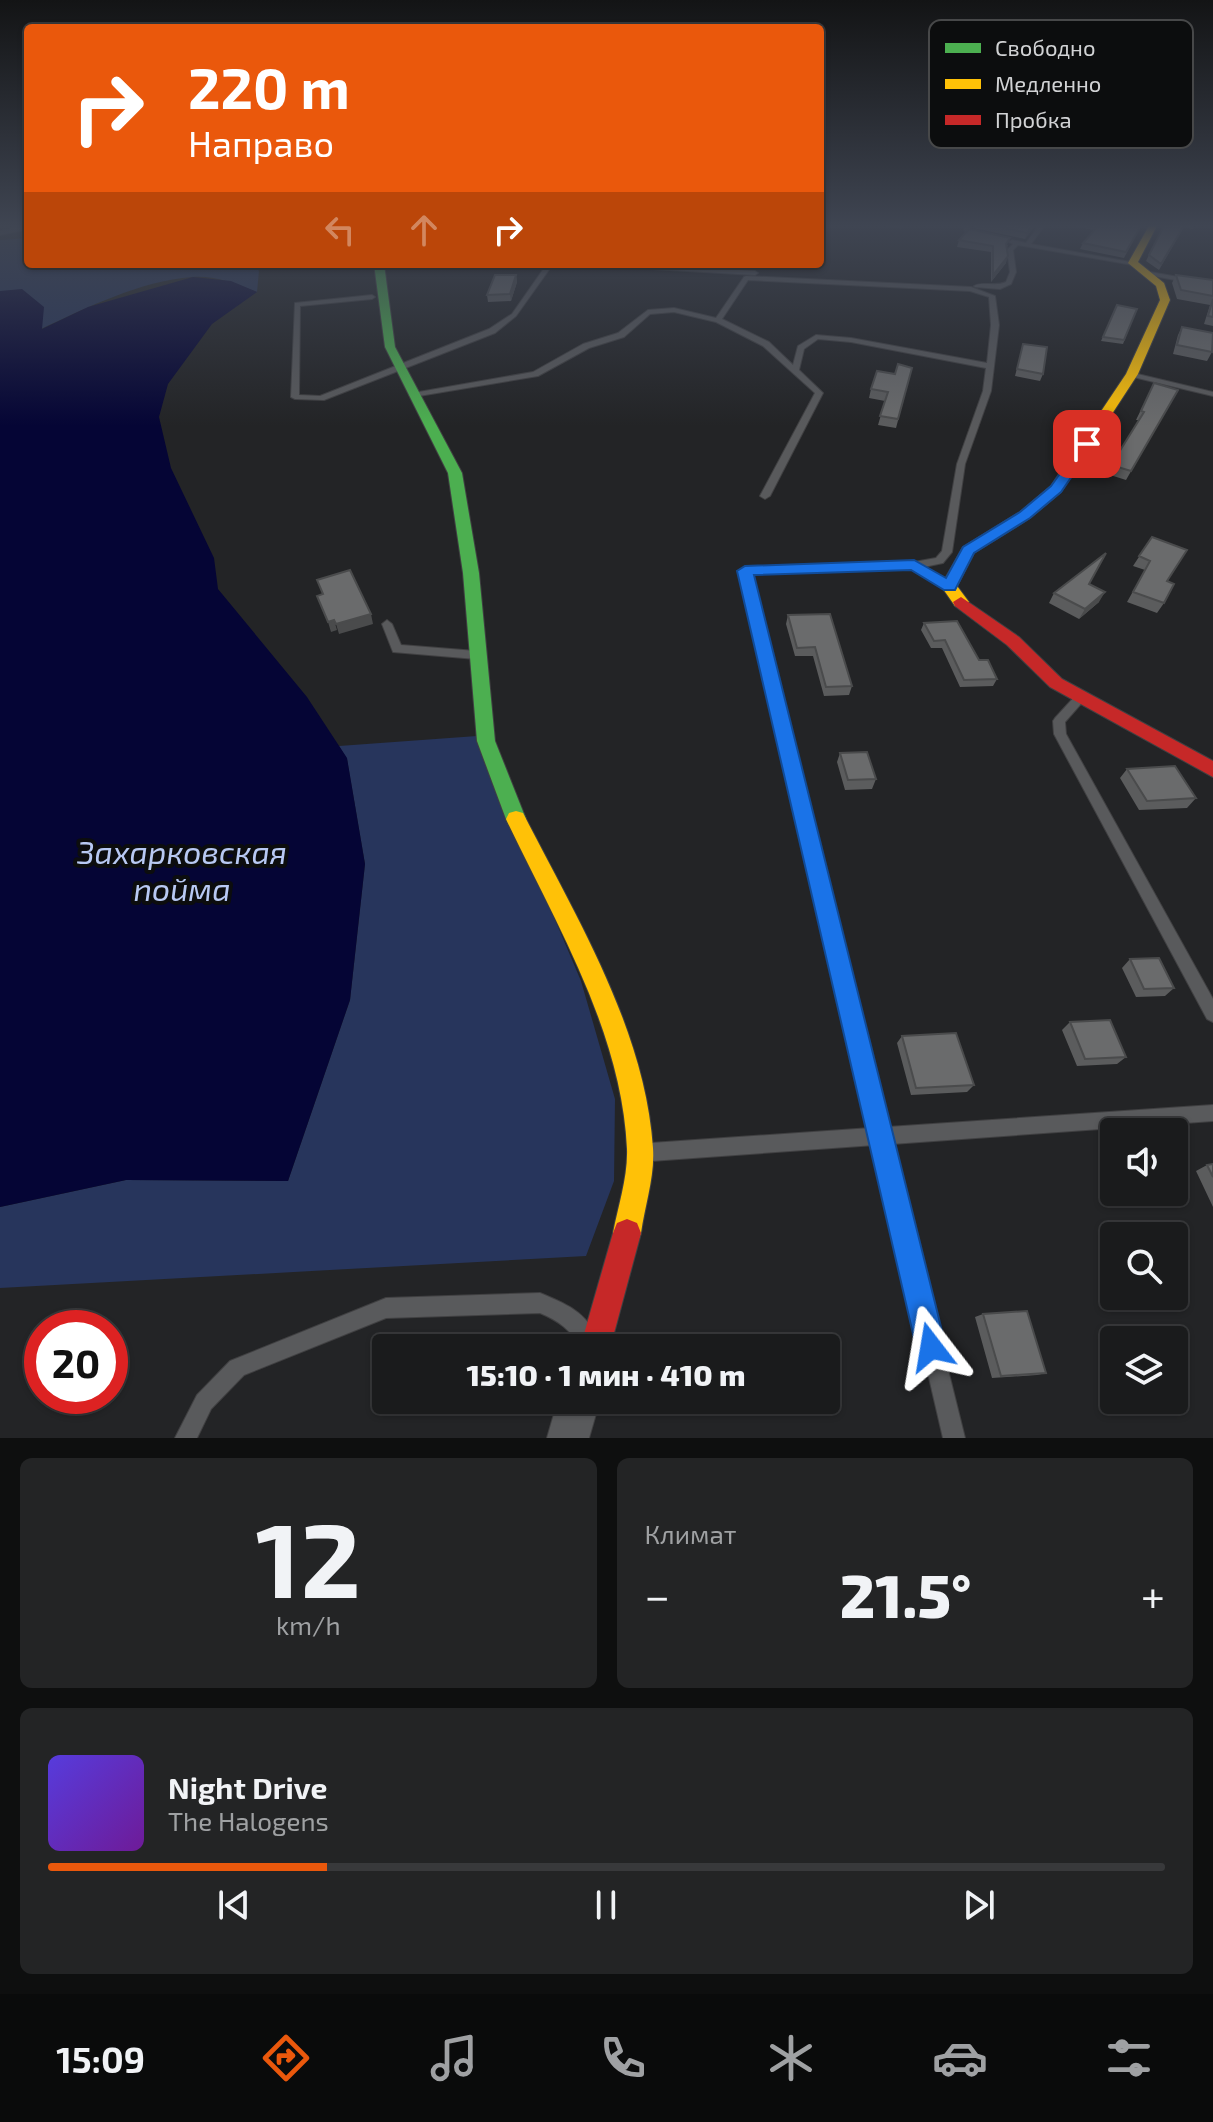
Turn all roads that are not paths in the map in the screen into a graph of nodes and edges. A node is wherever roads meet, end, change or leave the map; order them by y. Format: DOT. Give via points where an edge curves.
graph roads {
  1 [pos="383,291"];
  2 [pos="531,291"];
  3 [pos="737,291"];
  4 [pos="981,291"];
  5 [pos="1164,291"];
  6 [pos="372,297"];
  7 [pos="718,320"];
  8 [pos="988,366"];
  9 [pos="400,368"];
  10 [pos="795,370"];
  11 [pos="1132,374"];
  12 [pos="1213,394"];
  13 [pos="413,395"];
  14 [pos="765,496"];
  15 [pos="914,565"];
  16 [pos="949,586"];
  17 [pos="387,624"];
  18 [pos="480,655"];
  19 [pos="1081,697"];
  20 [pos="1213,770"];
  21 [pos="1213,1014"];
  22 [pos="1213,1113"];
  23 [pos="879,1136"];
  24 [pos="640,1152"];
  25 [pos="583,1334"];
  26 [pos="598,1334"];
  27 [pos="575,1414"];
  28 [pos="186,1438"];
  29 [pos="568,1438"];
  30 [pos="954,1438"];
  1 -- 9 [label="street" via="390,347"];
  2 -- 9 [label="lane" via="514,315 492,331"];
  3 -- 7 [label="lane"];
  4 -- 8 [label="lane" via="992,296 995,325"];
  5 -- 11 [label="street"];
  6 -- 9 [label="lane" via="297,304 295,397 321,398"];
  7 -- 10 [label="lane" via="766,344"];
  7 -- 13 [label="lane" via="674,310 648,312 621,335 586,346 535,374"];
  8 -- 10 [label="lane" via="816,337 801,348"];
  8 -- 15 [label="lane" via="987,391 961,464 947,552 939,561"];
  9 -- 13 [label="street"];
  10 -- 14 [label="lane" via="819,393"];
  11 -- 12 [label="lane"];
  11 -- 16 [label="street" via="1056,489 968,550"];
  13 -- 18 [label="street" via="455,473"];
  15 -- 16 [label="lane"];
  15 -- 23 [label="lane" via="745,571"];
  16 -- 19 [label="street" via="1056,683"];
  17 -- 18 [label="lane" via="397,649"];
  18 -- 24 [label="street" via="486,741 505,797 621,1052"];
  19 -- 20 [label="street"];
  19 -- 21 [label="lane" via="1059,721 1060,734"];
  22 -- 23 [label="lane"];
  23 -- 24 [label="lane"];
  23 -- 30 [label="lane"];
  24 -- 26 [label="street" via="626,1237"];
  25 -- 28 [label="lane" via="572,1320 540,1303 386,1308 237,1368 204,1402"];
  27 -- 29 [label="street"];
}
